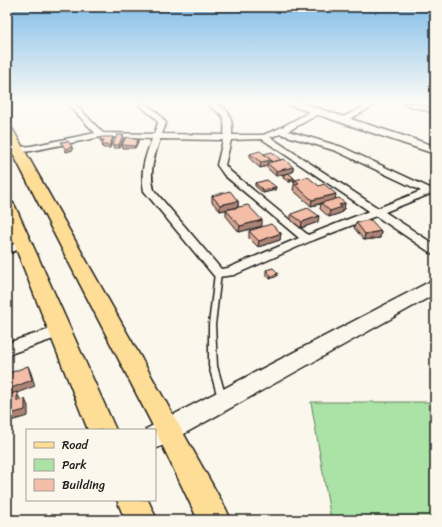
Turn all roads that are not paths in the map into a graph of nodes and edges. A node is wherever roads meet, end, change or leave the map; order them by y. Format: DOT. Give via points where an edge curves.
graph roads {
  1 [pos="94,128"];
  2 [pos="161,128"];
  3 [pos="228,128"];
  4 [pos="287,128"];
  5 [pos="375,128"];
  6 [pos="383,128"];
  7 [pos="7,130"];
  8 [pos="281,131"];
  9 [pos="101,135"];
  10 [pos="158,136"];
  11 [pos="264,137"];
  12 [pos="228,138"];
  13 [pos="435,143"];
  14 [pos="435,150"];
  15 [pos="13,151"];
  16 [pos="432,190"];
  17 [pos="7,206"];
  18 [pos="375,212"];
  19 [pos="307,238"];
  20 [pos="15,247"];
  21 [pos="435,250"];
  22 [pos="218,273"];
  23 [pos="435,286"];
  24 [pos="60,331"];
  25 [pos="7,349"];
  26 [pos="223,402"];
  27 [pos="102,429"];
  28 [pos="162,434"];
  29 [pos="132,501"];
  30 [pos="141,520"];
  31 [pos="215,520"];
  1 -- 9 [label="street"];
  2 -- 10 [label="street"];
  3 -- 12 [label="street"];
  4 -- 8 [label="street"];
  5 -- 14 [label="main road"];
  6 -- 13 [label="main road"];
  7 -- 15 [label="main road"];
  8 -- 11 [label="street"];
  8 -- 16 [label="street" via="339,149"];
  9 -- 10 [label="street"];
  9 -- 15 [label="street"];
  10 -- 12 [label="street"];
  10 -- 22 [label="street" via="150,156 146,178 149,191"];
  11 -- 12 [label="street"];
  11 -- 18 [label="street"];
  12 -- 19 [label="street" via="221,165 227,173"];
  15 -- 28 [label="main road"];
  16 -- 18 [label="street"];
  17 -- 20 [label="main road"];
  18 -- 19 [label="street"];
  18 -- 21 [label="street"];
  19 -- 22 [label="street" via="230,272"];
  20 -- 24 [label="main road"];
  22 -- 26 [label="lane" via="212,325 213,366"];
  23 -- 26 [label="main road"];
  24 -- 25 [label="street"];
  24 -- 27 [label="main road"];
  26 -- 28 [label="main road"];
  28 -- 31 [label="main road"];
  29 -- 30 [label="main road"];
}
